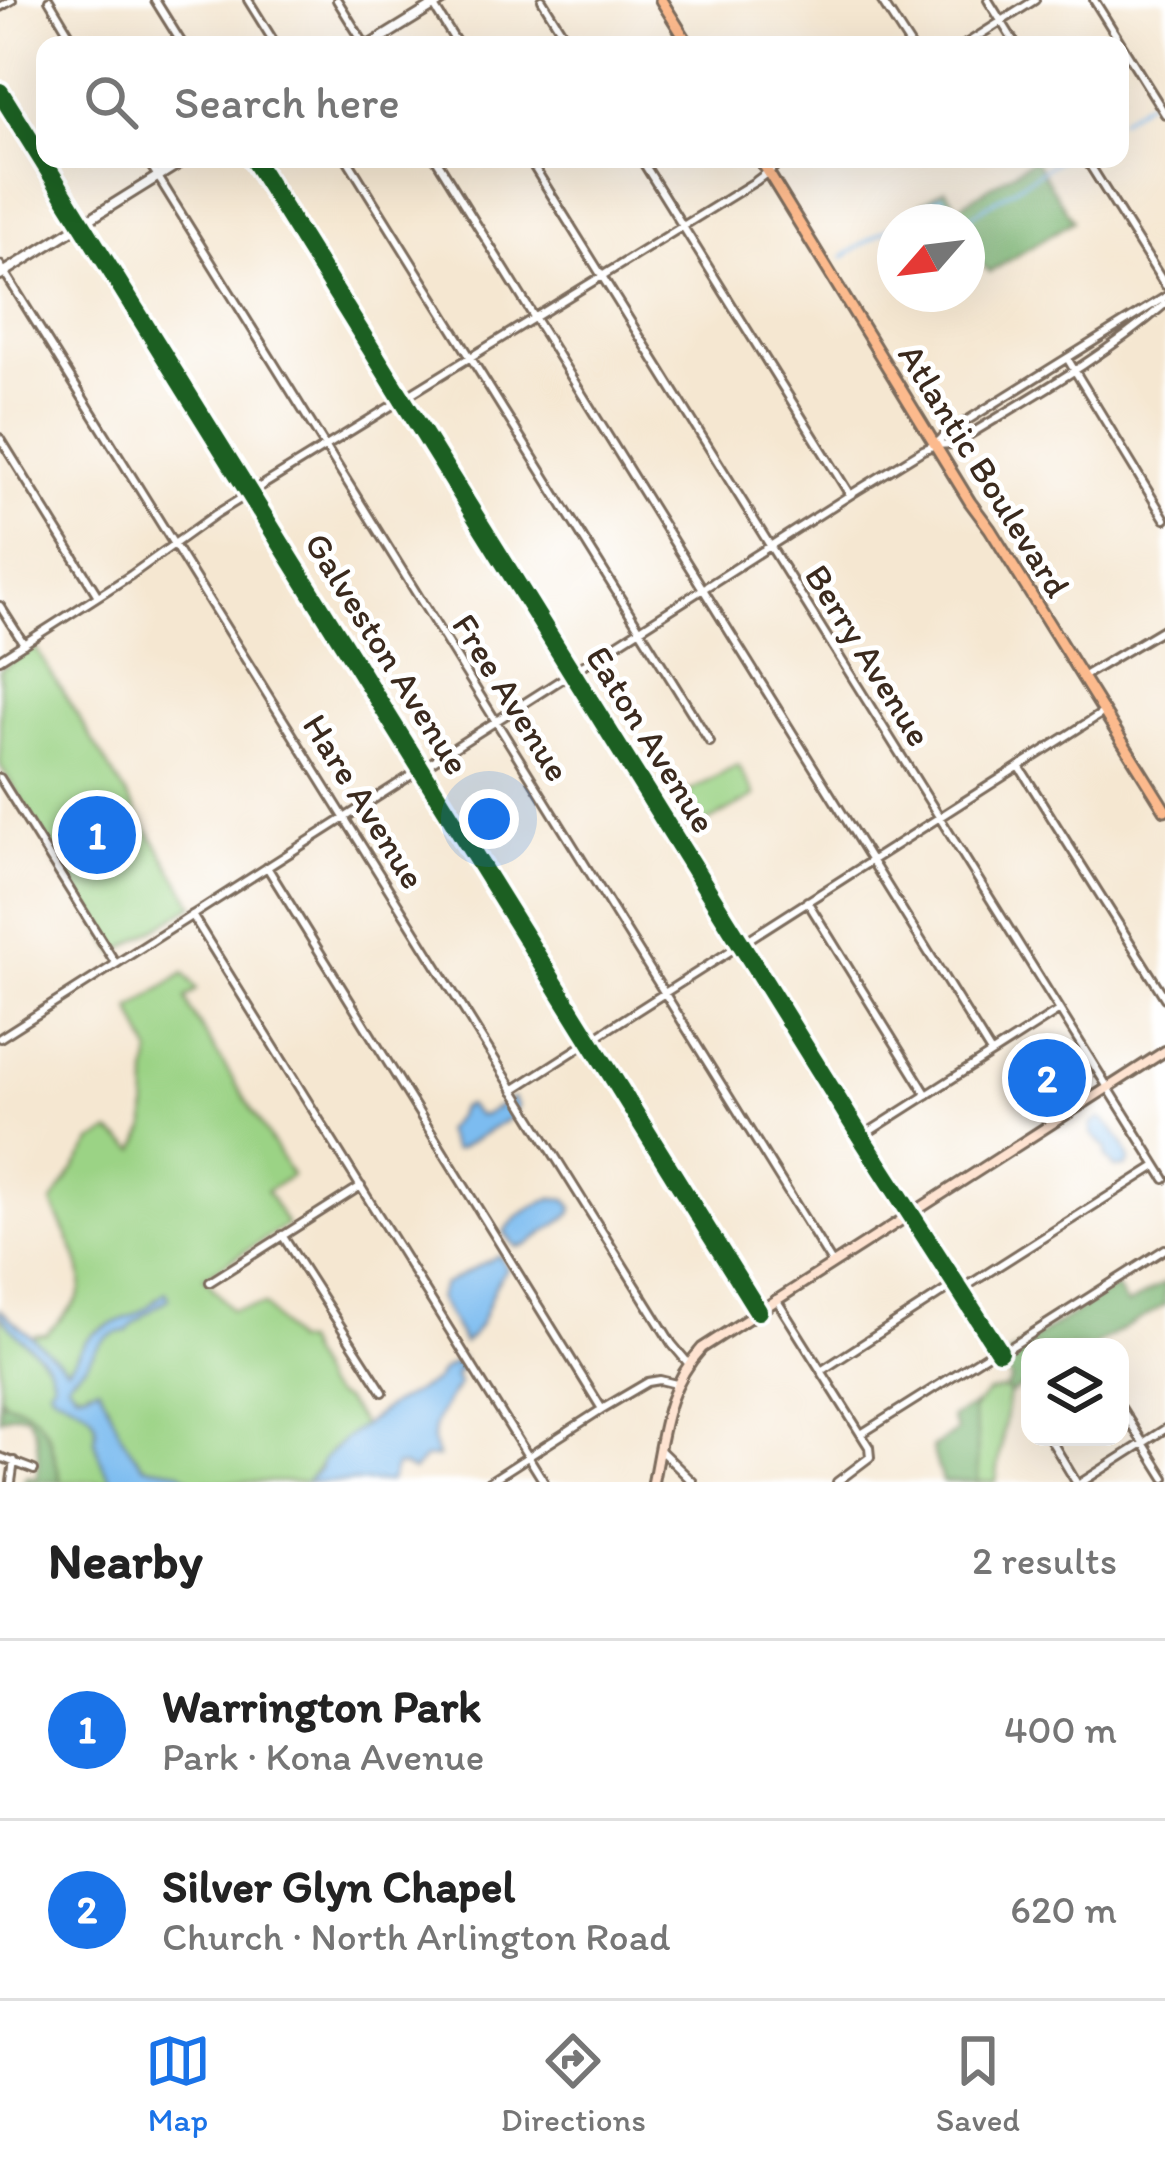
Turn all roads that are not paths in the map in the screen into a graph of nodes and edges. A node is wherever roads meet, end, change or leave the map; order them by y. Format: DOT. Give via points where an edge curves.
graph roads {
  1 [pos="12,0"];
  2 [pos="49,0"];
  3 [pos="155,0"];
  4 [pos="248,0"];
  5 [pos="338,0"];
  6 [pos="443,0"];
  7 [pos="542,0"];
  8 [pos="661,0"];
  9 [pos="881,0"];
  10 [pos="988,0"];
  11 [pos="1035,0"];
  12 [pos="1094,0"];
  13 [pos="432,3"];
  14 [pos="0,7"];
  15 [pos="1001,22"];
  16 [pos="71,36"];
  17 [pos="177,36"];
  18 [pos="270,36"];
  19 [pos="362,36"];
  20 [pos="382,36"];
  21 [pos="452,36"];
  22 [pos="564,36"];
  23 [pos="683,36"];
  24 [pos="904,36"];
  25 [pos="978,36"];
  26 [pos="1010,36"];
  27 [pos="1118,36"];
  28 [pos="1129,53"];
  29 [pos="0,92"];
  30 [pos="1161,101"];
  31 [pos="1165,114"];
  32 [pos="36,151"];
  33 [pos="47,168"];
  34 [pos="152,168"];
  35 [pos="172,168"];
  36 [pos="259,168"];
  37 [pos="353,168"];
  38 [pos="442,168"];
  39 [pos="535,168"];
  40 [pos="647,168"];
  41 [pos="766,168"];
  42 [pos="773,168"];
  43 [pos="1092,168"];
  44 [pos="768,172"];
  45 [pos="158,177"];
  46 [pos="81,224"];
  47 [pos="683,226"];
  48 [pos="2,270"];
  49 [pos="602,276"];
  50 [pos="1165,285"];
  51 [pos="1165,300"];
  52 [pos="534,318"];
  53 [pos="470,357"];
  54 [pos="1066,357"];
  55 [pos="1073,371"];
  56 [pos="402,399"];
  57 [pos="0,438"];
  58 [pos="935,446"];
  59 [pos="325,447"];
  60 [pos="249,493"];
  61 [pos="850,495"];
  62 [pos="1165,519"];
  63 [pos="174,543"];
  64 [pos="770,546"];
  65 [pos="702,588"];
  66 [pos="98,596"];
  67 [pos="0,606"];
  68 [pos="638,628"];
  69 [pos="1165,628"];
  70 [pos="24,644"];
  71 [pos="0,659"];
  72 [pos="571,671"];
  73 [pos="1082,676"];
  74 [pos="1104,712"];
  75 [pos="494,720"];
  76 [pos="710,742"];
  77 [pos="1019,766"];
  78 [pos="420,768"];
  79 [pos="0,778"];
  80 [pos="1165,810"];
  81 [pos="344,818"];
  82 [pos="938,818"];
  83 [pos="871,860"];
  84 [pos="267,867"];
  85 [pos="807,901"];
  86 [pos="192,915"];
  87 [pos="741,943"];
  88 [pos="116,964"];
  89 [pos="664,992"];
  90 [pos="1165,998"];
  91 [pos="1058,1011"];
  92 [pos="0,1038"];
  93 [pos="588,1040"];
  94 [pos="1165,1051"];
  95 [pos="991,1053"];
  96 [pos="1108,1088"];
  97 [pos="513,1090"];
  98 [pos="927,1095"];
  99 [pos="861,1137"];
  100 [pos="1156,1166"];
  101 [pos="1165,1179"];
  102 [pos="361,1186"];
  103 [pos="910,1214"];
  104 [pos="281,1234"];
  105 [pos="1165,1249"];
  106 [pos="832,1263"];
  107 [pos="210,1282"];
  108 [pos="957,1288"];
  109 [pos="776,1299"];
  110 [pos="758,1311"];
  111 [pos="999,1352"];
  112 [pos="688,1363"];
  113 [pos="820,1371"];
  114 [pos="676,1384"];
  115 [pos="383,1393"];
  116 [pos="602,1409"];
  117 [pos="1129,1420"];
  118 [pos="1165,1430"];
  119 [pos="861,1434"];
  120 [pos="1143,1443"];
  121 [pos="1055,1446"];
  122 [pos="660,1450"];
  123 [pos="0,1456"];
  124 [pos="529,1456"];
  125 [pos="14,1461"];
  126 [pos="34,1470"];
  127 [pos="854,1471"];
  128 [pos="1165,1478"];
  129 [pos="11,1482"];
  130 [pos="489,1482"];
  131 [pos="544,1482"];
  132 [pos="653,1482"];
  133 [pos="693,1482"];
  134 [pos="837,1482"];
  135 [pos="860,1482"];
  136 [pos="1079,1482"];
  1 -- 14 [label="street"];
  2 -- 16 [label="street"];
  3 -- 17 [label="street"];
  4 -- 18 [label="street"];
  5 -- 19 [label="street"];
  6 -- 13 [label="street"];
  7 -- 22 [label="street"];
  8 -- 23 [label="main road"];
  9 -- 24 [label="street"];
  10 -- 15 [label="street"];
  11 -- 15 [label="street"];
  12 -- 27 [label="street"];
  13 -- 20 [label="street"];
  13 -- 21 [label="street"];
  15 -- 25 [label="street"];
  15 -- 26 [label="street"];
  28 -- 30 [label="street"];
  29 -- 32 [label="street, Galveston Avenue"];
  30 -- 31 [label="street"];
  33 -- 46 [label="street, Galveston Avenue"];
  34 -- 45 [label="street, Free Avenue"];
  35 -- 45 [label="street"];
  36 -- 56 [label="street, Eaton Avenue"];
  37 -- 53 [label="street"];
  38 -- 52 [label="street"];
  39 -- 49 [label="street, Berry Avenue"];
  40 -- 47 [label="street"];
  41 -- 44 [label="main road, Atlantic Boulevard"];
  42 -- 44 [label="street"];
  43 -- 50 [label="street"];
  44 -- 47 [label="street"];
  44 -- 58 [label="main road, Atlantic Boulevard"];
  45 -- 46 [label="street"];
  45 -- 59 [label="street, Free Avenue"];
  46 -- 48 [label="street"];
  46 -- 60 [label="street, Galveston Avenue"];
  47 -- 49 [label="street"];
  47 -- 61 [label="street"];
  48 -- 63 [label="street, Hare Avenue"];
  49 -- 52 [label="street"];
  49 -- 64 [label="street, Berry Avenue"];
  51 -- 54 [label="street"];
  51 -- 55 [label="street"];
  52 -- 53 [label="street"];
  52 -- 65 [label="street"];
  53 -- 56 [label="street"];
  53 -- 68 [label="street"];
  54 -- 55 [label="street"];
  54 -- 58 [label="street"];
  55 -- 58 [label="street" via="955,444"];
  55 -- 62 [label="street"];
  56 -- 59 [label="street"];
  56 -- 72 [label="street, Eaton Avenue"];
  57 -- 66 [label="street"];
  58 -- 61 [label="street"];
  58 -- 73 [label="main road, Atlantic Boulevard"];
  59 -- 60 [label="street"];
  59 -- 75 [label="street, Free Avenue"];
  60 -- 63 [label="street"];
  60 -- 78 [label="street, Galveston Avenue"];
  61 -- 64 [label="street"];
  63 -- 66 [label="street"];
  63 -- 81 [label="street, Hare Avenue"];
  64 -- 65 [label="street"];
  64 -- 82 [label="street, Berry Avenue"];
  65 -- 68 [label="street"];
  65 -- 83 [label="street"];
  66 -- 70 [label="street"];
  67 -- 70 [label="street"];
  68 -- 72 [label="street"];
  68 -- 76 [label="street"];
  69 -- 73 [label="street"];
  70 -- 71 [label="street"];
  72 -- 75 [label="street"];
  72 -- 87 [label="street, Eaton Avenue"];
  73 -- 74 [label="main road, Atlantic Boulevard"];
  74 -- 77 [label="street"];
  74 -- 80 [label="main road, Atlantic Boulevard"];
  75 -- 78 [label="street"];
  75 -- 89 [label="street, Free Avenue"];
  77 -- 82 [label="street"];
  77 -- 90 [label="street"];
  78 -- 81 [label="street"];
  78 -- 93 [label="street, Galveston Avenue"];
  79 -- 88 [label="street"];
  81 -- 84 [label="street"];
  81 -- 97 [label="street, Hare Avenue"];
  82 -- 83 [label="street"];
  82 -- 91 [label="street, Berry Avenue"];
  83 -- 85 [label="street"];
  83 -- 95 [label="street"];
  84 -- 86 [label="street"];
  84 -- 116 [label="street"];
  85 -- 87 [label="street"];
  85 -- 98 [label="street"];
  86 -- 88 [label="street"];
  86 -- 102 [label="street"];
  87 -- 89 [label="street"];
  87 -- 99 [label="street, Eaton Avenue"];
  88 -- 92 [label="street"];
  89 -- 93 [label="street"];
  89 -- 106 [label="street, Free Avenue"];
  91 -- 95 [label="street"];
  91 -- 96 [label="street, Berry Avenue"];
  93 -- 97 [label="street"];
  93 -- 110 [label="street, Galveston Avenue"];
  94 -- 96 [label="main road"];
  95 -- 98 [label="street"];
  96 -- 100 [label="street, Berry Avenue"];
  96 -- 103 [label="main road"];
  97 -- 112 [label="street, Hare Avenue"];
  98 -- 99 [label="street"];
  99 -- 103 [label="street, Eaton Avenue"];
  100 -- 101 [label="street, Berry Avenue"];
  100 -- 108 [label="street"];
  102 -- 104 [label="street"];
  102 -- 124 [label="street"];
  103 -- 106 [label="main road"];
  103 -- 108 [label="street, Eaton Avenue"];
  104 -- 107 [label="street"];
  104 -- 115 [label="street"];
  105 -- 111 [label="street"];
  106 -- 109 [label="main road"];
  108 -- 111 [label="street, Eaton Avenue"];
  108 -- 113 [label="street"];
  109 -- 110 [label="main road"];
  109 -- 113 [label="street"];
  110 -- 112 [label="main road"];
  111 -- 119 [label="street"];
  112 -- 114 [label="main road"];
  113 -- 119 [label="street"];
  114 -- 116 [label="street" via="654,1381"];
  114 -- 122 [label="main road"];
  116 -- 124 [label="street"];
  117 -- 120 [label="street"];
  118 -- 120 [label="street"];
  119 -- 127 [label="street" via="870,1457"];
  120 -- 128 [label="street"];
  120 -- 136 [label="street"];
  121 -- 136 [label="street"];
  122 -- 132 [label="main road"];
  122 -- 133 [label="street"];
  123 -- 125 [label="street"];
  124 -- 130 [label="street"];
  124 -- 131 [label="street"];
  125 -- 126 [label="street"];
  125 -- 129 [label="street"];
  127 -- 134 [label="street"];
  127 -- 135 [label="street"];
}
